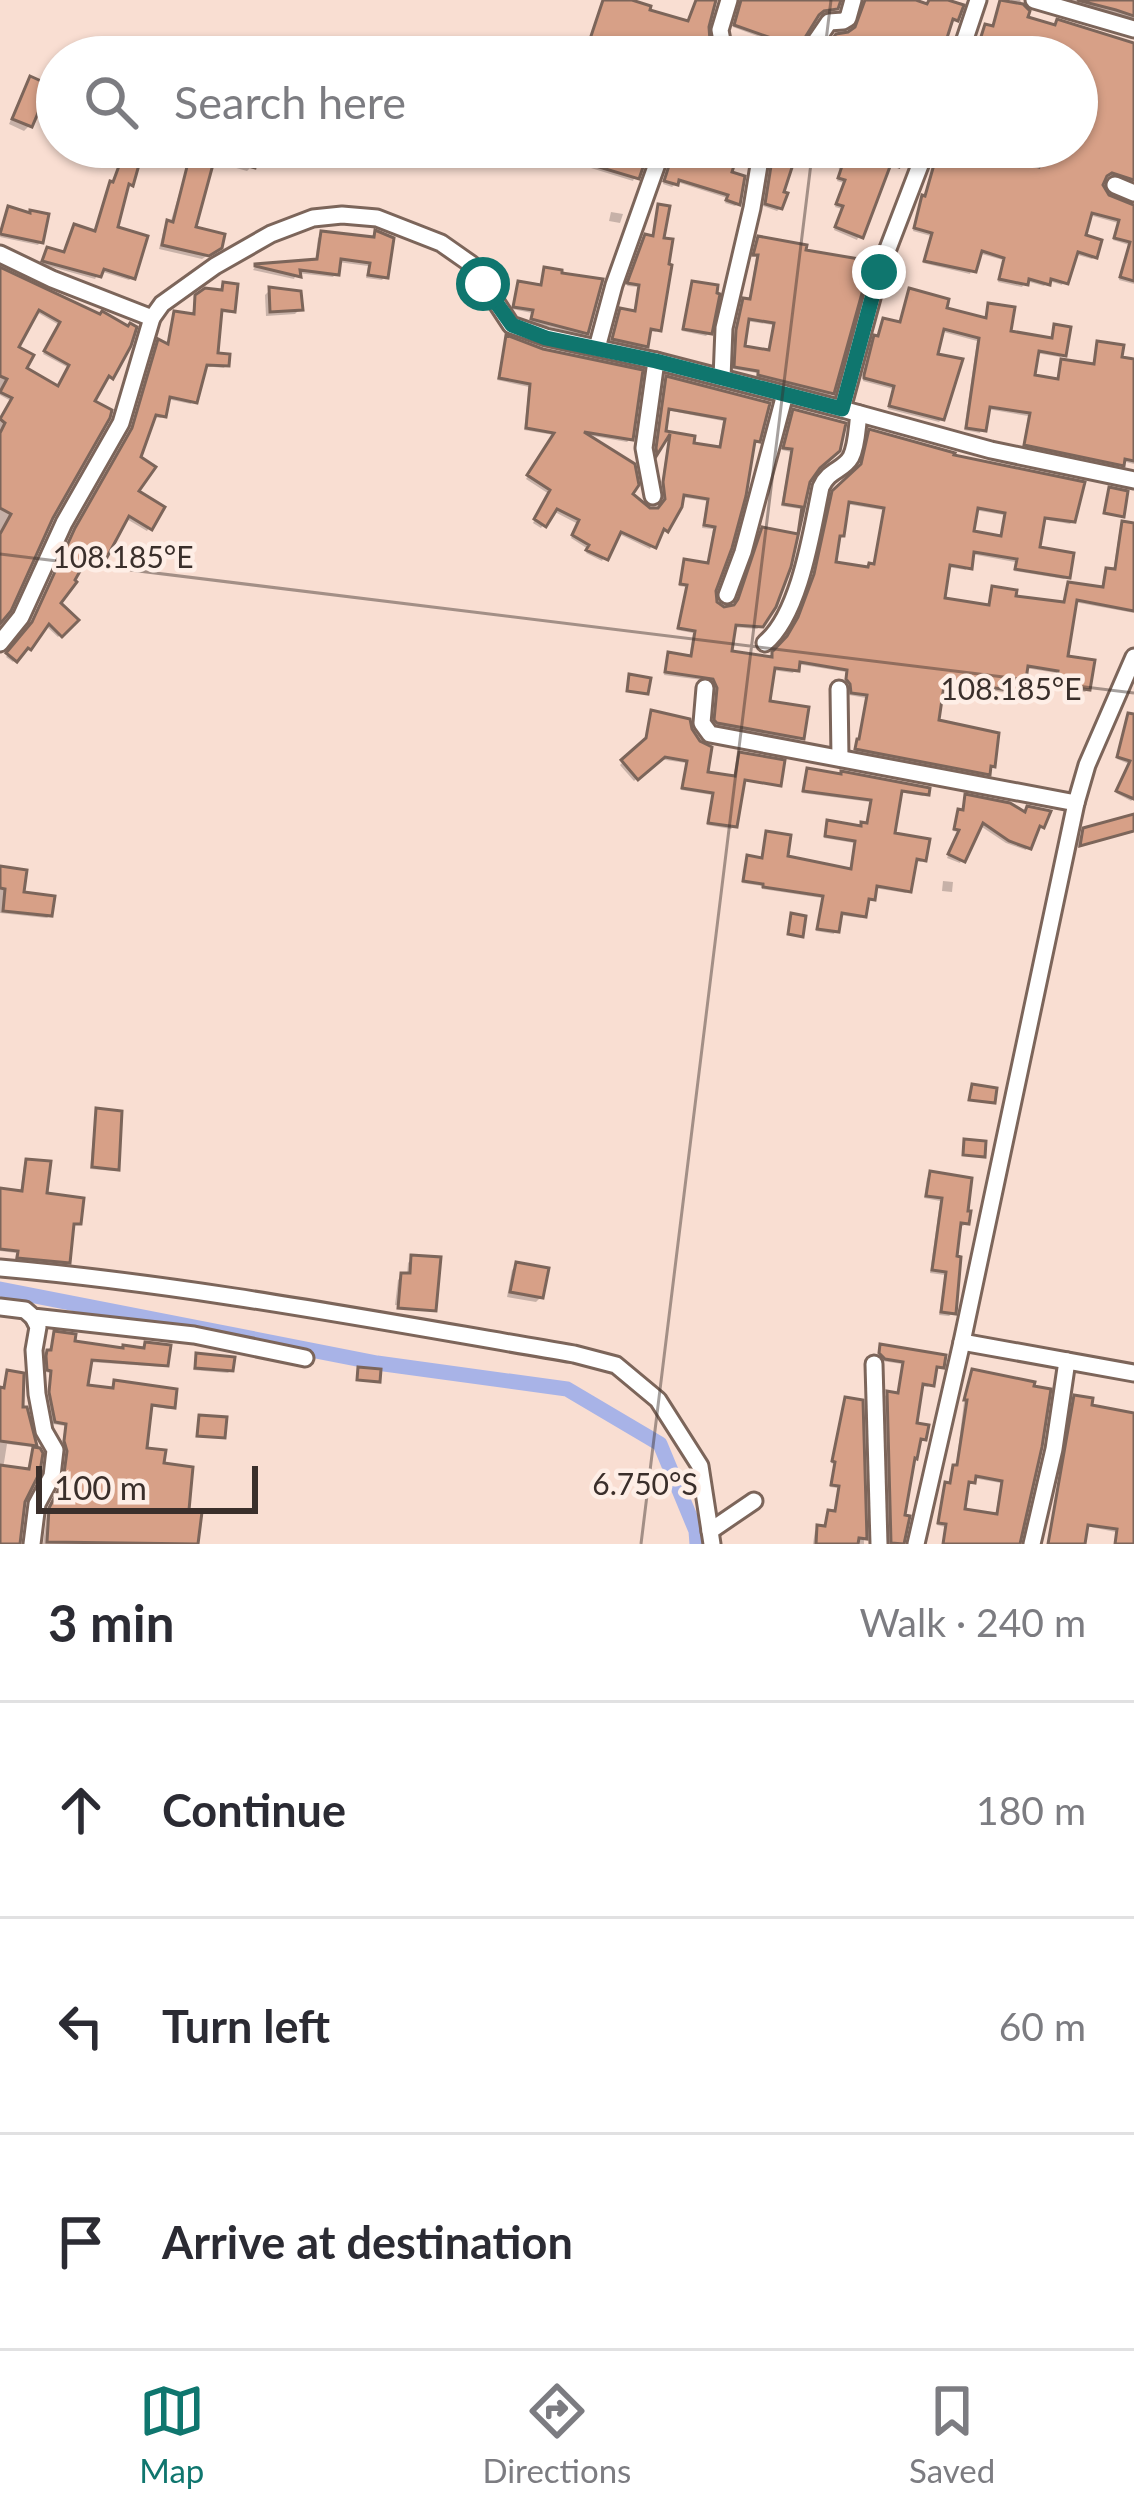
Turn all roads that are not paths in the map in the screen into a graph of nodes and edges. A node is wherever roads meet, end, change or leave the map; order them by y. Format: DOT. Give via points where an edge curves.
graph roads {
  1 [pos="729,0"];
  2 [pos="853,0"];
  3 [pos="978,0"];
  4 [pos="1034,0"];
  5 [pos="1134,29"];
  6 [pos="722,36"];
  7 [pos="819,36"];
  8 [pos="965,36"];
  9 [pos="655,168"];
  10 [pos="758,168"];
  11 [pos="917,168"];
  12 [pos="1115,185"];
  13 [pos="1134,194"];
  14 [pos="0,254"];
  15 [pos="152,318"];
  16 [pos="597,348"];
  17 [pos="656,361"];
  18 [pos="722,378"];
  19 [pos="785,394"];
  20 [pos="850,412"];
  21 [pos="1134,480"];
  22 [pos="653,496"];
  23 [pos="727,596"];
  24 [pos="0,643"];
  25 [pos="765,643"];
  26 [pos="1134,657"];
  27 [pos="705,688"];
  28 [pos="839,689"];
  29 [pos="841,758"];
  30 [pos="1076,803"];
  31 [pos="0,1268"];
  32 [pos="0,1307"];
  33 [pos="33,1317"];
  34 [pos="962,1342"];
  35 [pos="304,1358"];
  36 [pos="1067,1361"];
  37 [pos="874,1364"];
  38 [pos="1134,1373"];
  39 [pos="754,1502"];
  40 [pos="711,1537"];
  41 [pos="32,1544"];
  42 [pos="879,1544"];
  43 [pos="916,1544"];
  44 [pos="1032,1544"];
  1 -- 6 [label="street"];
  2 -- 7 [label="street" via="848,18 829,22"];
  3 -- 8 [label="street"];
  4 -- 5 [label="street"];
  9 -- 16 [label="street"];
  10 -- 18 [label="street" via="724,328"];
  11 -- 20 [label="street" via="879,272"];
  12 -- 13 [label="street"];
  14 -- 15 [label="street"];
  15 -- 16 [label="street" via="215,266 271,234 342,215 377,218 441,243 471,264 512,325"];
  15 -- 24 [label="street" via="122,423"];
  16 -- 17 [label="street"];
  17 -- 18 [label="street"];
  17 -- 22 [label="street" via="644,448"];
  18 -- 19 [label="street"];
  19 -- 20 [label="street"];
  19 -- 23 [label="street"];
  20 -- 21 [label="street"];
  20 -- 25 [label="street" via="852,454 820,487 807,559 781,627"];
  26 -- 30 [label="street"];
  27 -- 29 [label="street" via="702,723 710,734"];
  28 -- 29 [label="street"];
  29 -- 30 [label="street"];
  30 -- 34 [label="street"];
  31 -- 40 [label="street" via="278,1304 616,1365 658,1400 700,1466"];
  32 -- 33 [label="street"];
  33 -- 35 [label="street"];
  33 -- 41 [label="street" via="37,1394 55,1450"];
  34 -- 36 [label="street"];
  34 -- 43 [label="street"];
  36 -- 38 [label="street"];
  36 -- 44 [label="street"];
  37 -- 42 [label="street"];
  39 -- 40 [label="street"];
}
